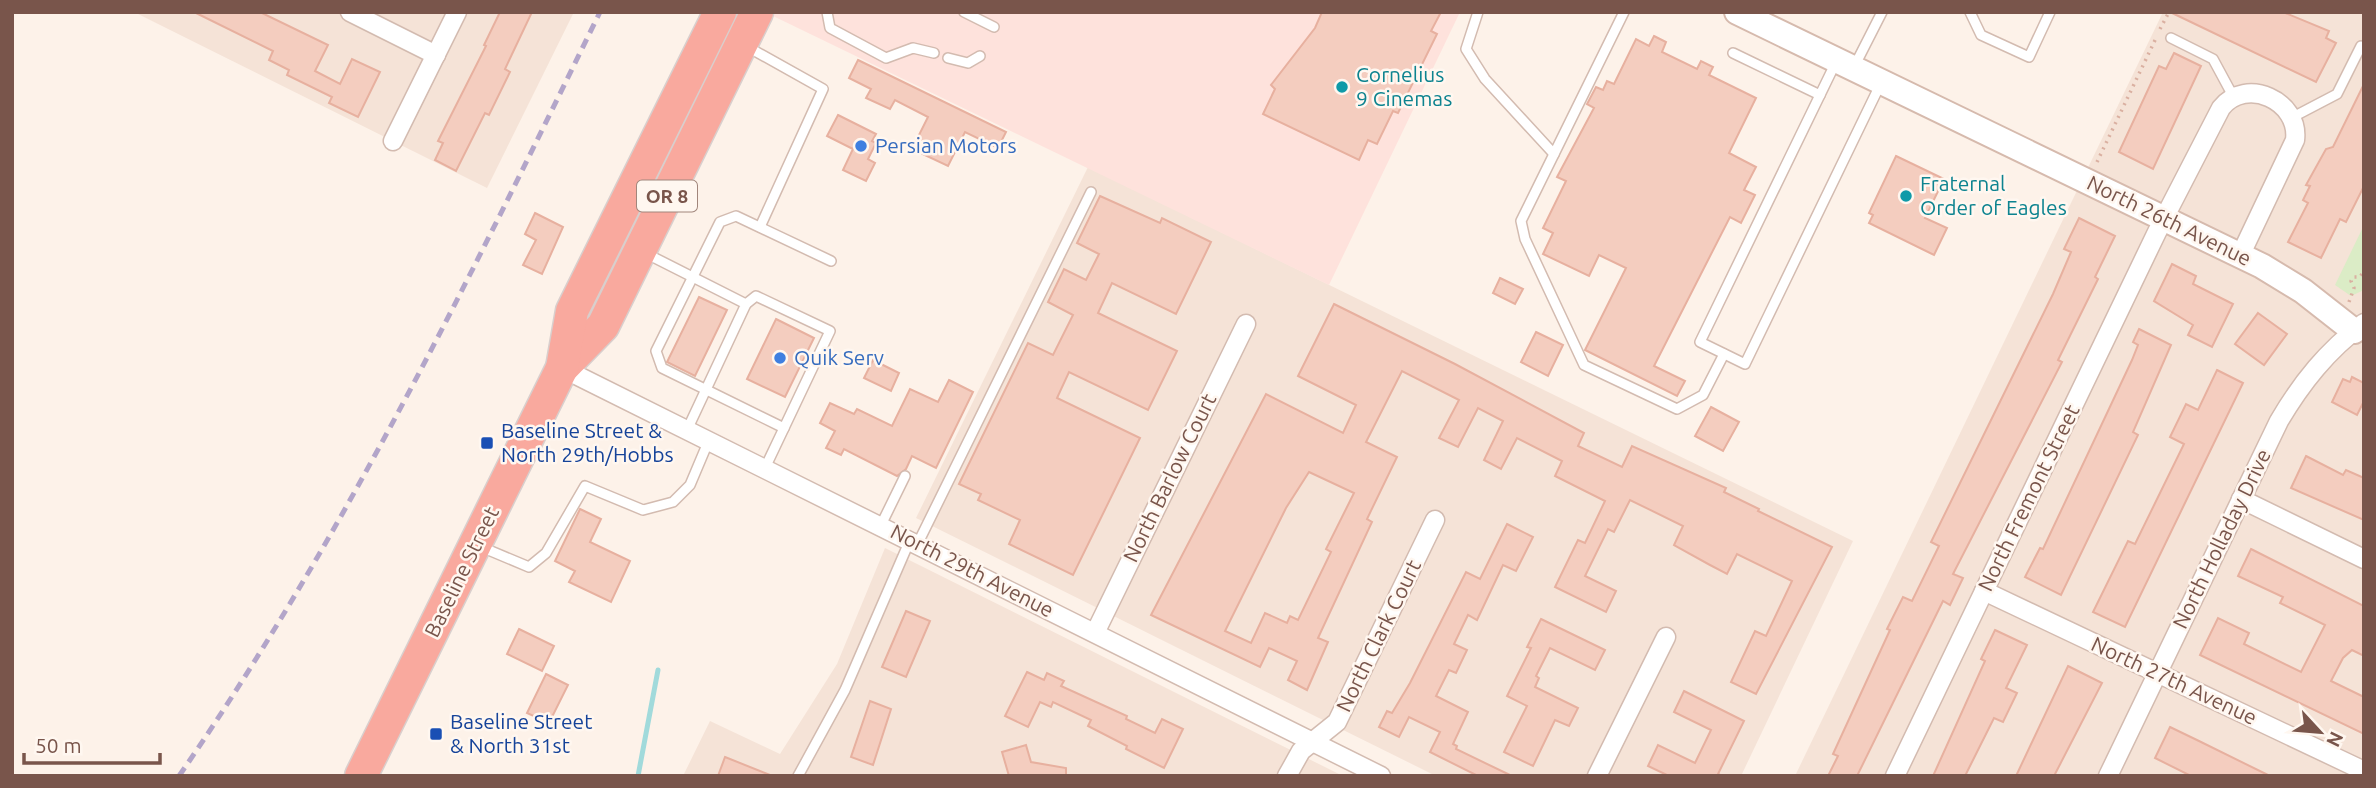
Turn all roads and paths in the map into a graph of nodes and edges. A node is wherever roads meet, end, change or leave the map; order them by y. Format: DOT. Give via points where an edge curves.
graph roads {
  1 [pos="350,12"];
  2 [pos="457,12"];
  3 [pos="720,12"];
  4 [pos="757,12"];
  5 [pos="827,12"];
  6 [pos="964,12"];
  7 [pos="1478,12"];
  8 [pos="1624,12"];
  9 [pos="1737,12"];
  10 [pos="1882,12"];
  11 [pos="1970,12"];
  12 [pos="2050,12"];
  13 [pos="2168,12"];
  14 [pos="994,27"];
  15 [pos="2171,38"];
  16 [pos="741,44"];
  17 [pos="2361,46"];
  18 [pos="934,53"];
  19 [pos="1733,53"];
  20 [pos="436,55"];
  21 [pos="981,56"];
  22 [pos="948,58"];
  23 [pos="1845,65"];
  24 [pos="1881,83"];
  25 [pos="1820,95"];
  26 [pos="2233,96"];
  27 [pos="2293,117"];
  28 [pos="393,141"];
  29 [pos="1554,154"];
  30 [pos="2094,168"];
  31 [pos="1091,192"];
  32 [pos="2162,219"];
  33 [pos="760,227"];
  34 [pos="640,251"];
  35 [pos="2239,256"];
  36 [pos="831,261"];
  37 [pos="2364,271"];
  38 [pos="693,278"];
  39 [pos="747,304"];
  40 [pos="1246,324"];
  41 [pos="2354,327"];
  42 [pos="1724,354"];
  43 [pos="562,368"];
  44 [pos="706,390"];
  45 [pos="784,428"];
  46 [pos="687,430"];
  47 [pos="709,440"];
  48 [pos="765,468"];
  49 [pos="905,476"];
  50 [pos="2241,499"];
  51 [pos="1435,520"];
  52 [pos="881,525"];
  53 [pos="914,541"];
  54 [pos="475,544"];
  55 [pos="2364,559"];
  56 [pos="1984,591"];
  57 [pos="1095,633"];
  58 [pos="1667,637"];
  59 [pos="2157,674"];
  60 [pos="1313,742"];
  61 [pos="2351,770"];
  62 [pos="361,776"];
  63 [pos="798,776"];
  64 [pos="1287,776"];
  65 [pos="1381,776"];
  66 [pos="1597,776"];
  67 [pos="1895,776"];
  68 [pos="2108,776"];
  1 -- 20 [label="street"];
  2 -- 20 [label="street"];
  3 -- 43 [label="highway, Baseline Street / OR 8" via="572,311"];
  4 -- 16 [label="highway, Baseline Street / OR 8"];
  5 -- 18 [label="lane" via="830,28 886,58 913,48"];
  6 -- 14 [label="lane"];
  7 -- 29 [label="lane" via="1466,49 1485,79"];
  8 -- 29 [label="lane"];
  9 -- 23 [label="street, North 26th Avenue"];
  10 -- 23 [label="lane"];
  11 -- 12 [label="lane" via="1981,35 2029,57"];
  13 -- 30 [label="path"];
  15 -- 26 [label="lane" via="2213,59"];
  16 -- 33 [label="lane" via="823,89"];
  16 -- 34 [label="highway, Baseline Street / OR 8"];
  17 -- 27 [label="lane" via="2337,94"];
  19 -- 25 [label="lane"];
  20 -- 28 [label="street"];
  21 -- 22 [label="lane" via="968,63"];
  23 -- 24 [label="street, North 26th Avenue"];
  23 -- 25 [label="lane"];
  24 -- 32 [label="street, North 26th Avenue"];
  24 -- 42 [label="lane" via="1745,364"];
  25 -- 42 [label="lane" via="1700,342"];
  26 -- 27 [label="street" via="2259,94"];
  26 -- 32 [label="street, North Fremont Street" via="2221,108"];
  27 -- 35 [label="street" via="2295,140"];
  29 -- 42 [label="lane" via="1521,221 1525,239 1584,365 1676,409 1703,395"];
  31 -- 53 [label="lane"];
  32 -- 35 [label="street, North 26th Avenue"];
  32 -- 56 [label="street, North Fremont Street"];
  33 -- 36 [label="lane"];
  33 -- 38 [label="lane" via="736,216 720,222"];
  34 -- 38 [label="lane"];
  34 -- 43 [label="highway, Baseline Street / OR 8" via="603,326"];
  35 -- 41 [label="street, North 26th Avenue" via="2287,280"];
  37 -- 41 [label="path" via="2352,279 2349,305"];
  38 -- 39 [label="lane"];
  38 -- 44 [label="lane" via="656,351 662,368"];
  39 -- 44 [label="lane"];
  39 -- 45 [label="lane" via="756,296 830,331"];
  40 -- 57 [label="street, North Barlow Court"];
  41 -- 50 [label="street, North Holladay Drive" via="2293,396"];
  43 -- 46 [label="street, North 29th Avenue"];
  43 -- 54 [label="highway, Baseline Street / OR 8"];
  44 -- 45 [label="lane"];
  44 -- 46 [label="lane"];
  45 -- 48 [label="lane"];
  46 -- 47 [label="street, North 29th Avenue"];
  47 -- 48 [label="street, North 29th Avenue"];
  47 -- 54 [label="lane" via="690,485 673,502 643,510 585,486 546,554 529,567"];
  48 -- 52 [label="street, North 29th Avenue"];
  49 -- 52 [label="lane"];
  50 -- 55 [label="street"];
  50 -- 59 [label="street, North Holladay Drive"];
  51 -- 60 [label="street, North Clark Court" via="1337,722"];
  52 -- 53 [label="street, North 29th Avenue"];
  53 -- 57 [label="street, North 29th Avenue"];
  53 -- 63 [label="lane" via="845,690"];
  54 -- 62 [label="highway, Baseline Street / OR 8"];
  56 -- 59 [label="street, North 27th Avenue"];
  56 -- 67 [label="street, North Fremont Street"];
  57 -- 60 [label="street, North 29th Avenue"];
  58 -- 66 [label="street"];
  59 -- 61 [label="street, North 27th Avenue"];
  59 -- 68 [label="street, North Holladay Drive"];
  60 -- 64 [label="street, North Clark Court" via="1301,751"];
  60 -- 65 [label="street, North 29th Avenue"];
}
